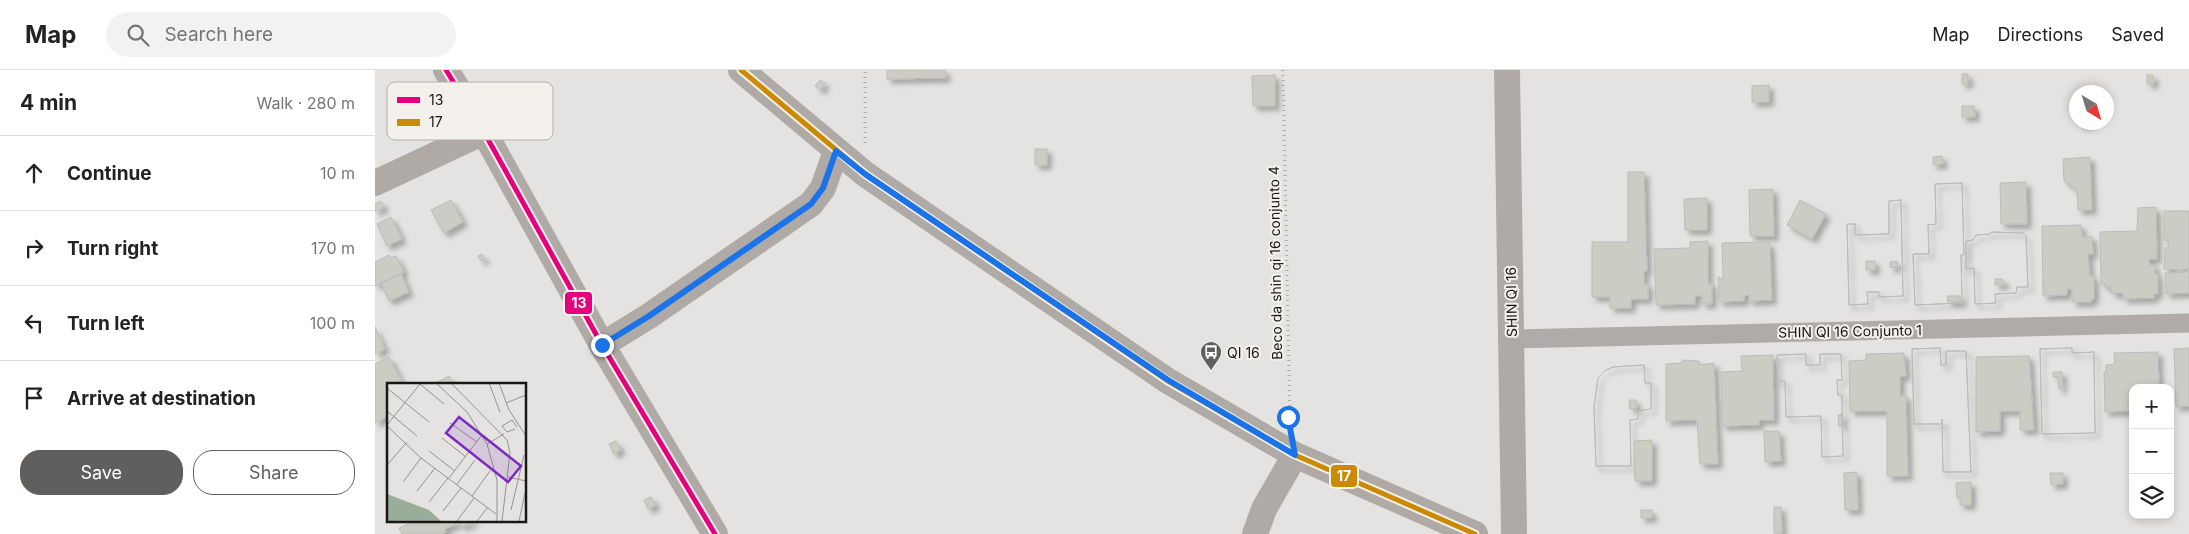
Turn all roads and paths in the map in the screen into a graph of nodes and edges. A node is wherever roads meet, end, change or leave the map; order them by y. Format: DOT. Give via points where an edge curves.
graph roads {
  1 [pos="446,70"];
  2 [pos="741,70"];
  3 [pos="865,70"];
  4 [pos="1283,70"];
  5 [pos="1507,70"];
  6 [pos="453,82"];
  7 [pos="467,140"];
  8 [pos="488,140"];
  9 [pos="836,151"];
  10 [pos="865,174"];
  11 [pos="375,183"];
  12 [pos="2189,323"];
  13 [pos="1511,339"];
  14 [pos="602,345"];
  15 [pos="1295,455"];
  16 [pos="715,534"];
  17 [pos="1255,534"];
  18 [pos="1475,534"];
  19 [pos="1514,534"];
  1 -- 6 [label="main road"];
  2 -- 9 [label="main road"];
  3 -- 10 [label="path"];
  4 -- 15 [label="path, Beco da shin qi 16 conjunto 4" via="1288,417"];
  5 -- 13 [label="main road, SHIN QI 16"];
  7 -- 11 [label="main road"];
  8 -- 14 [label="main road"];
  9 -- 10 [label="main road"];
  9 -- 14 [label="main road" via="823,188 811,204"];
  10 -- 15 [label="main road" via="1168,380"];
  12 -- 13 [label="street, SHIN QI 16 Conjunto 1"];
  13 -- 19 [label="main road, SHIN QI 16"];
  14 -- 16 [label="main road"];
  15 -- 17 [label="main road" via="1264,509"];
  15 -- 18 [label="main road"];
}
